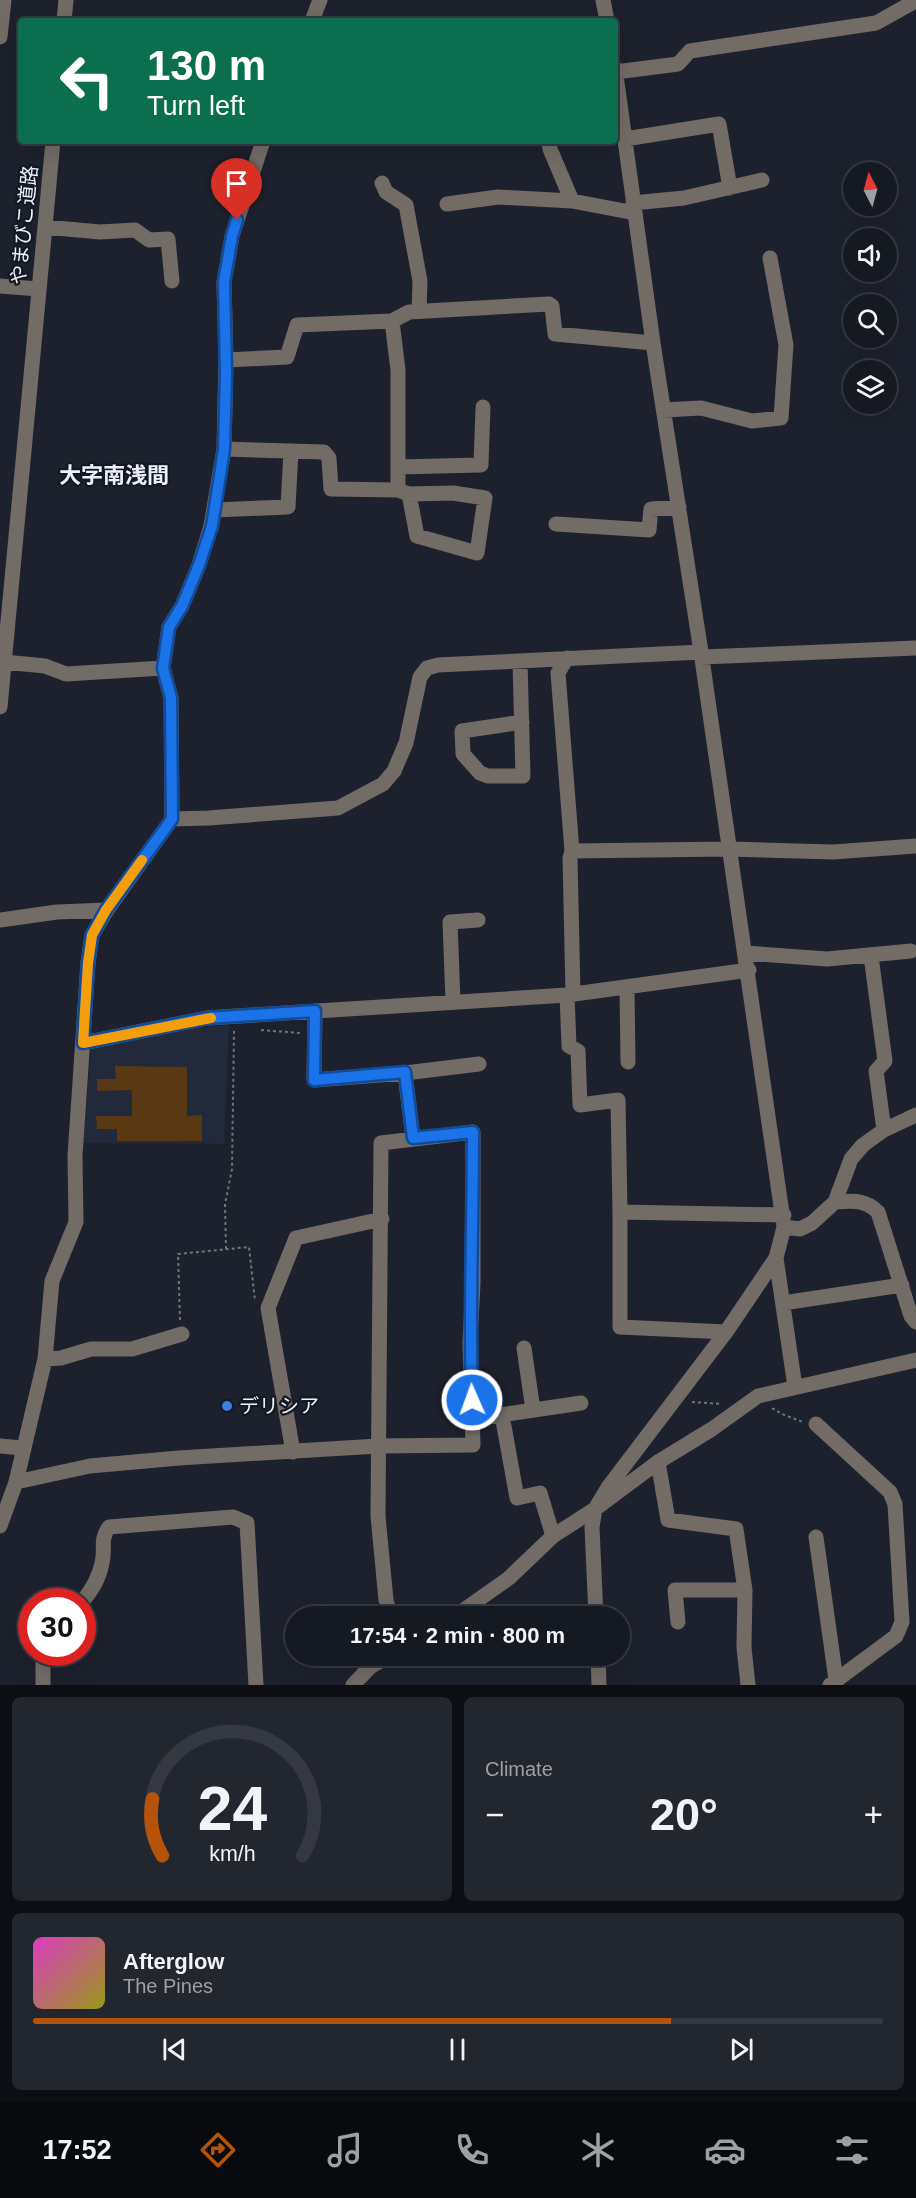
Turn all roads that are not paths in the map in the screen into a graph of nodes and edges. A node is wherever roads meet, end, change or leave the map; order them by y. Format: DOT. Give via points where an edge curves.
graph roads {
  1 [pos="4,0"];
  2 [pos="66,0"];
  3 [pos="320,0"];
  4 [pos="603,0"];
  5 [pos="913,3"];
  6 [pos="64,18"];
  7 [pos="313,18"];
  8 [pos="606,18"];
  9 [pos="0,37"];
  10 [pos="618,70"];
  11 [pos="618,91"];
  12 [pos="625,139"];
  13 [pos="53,144"];
  14 [pos="262,144"];
  15 [pos="549,144"];
  16 [pos="762,180"];
  17 [pos="382,183"];
  18 [pos="730,188"];
  19 [pos="572,201"];
  20 [pos="447,204"];
  21 [pos="634,208"];
  22 [pos="45,227"];
  23 [pos="770,258"];
  24 [pos="172,281"];
  25 [pos="0,286"];
  26 [pos="39,289"];
  27 [pos="419,311"];
  28 [pos="392,321"];
  29 [pos="653,343"];
  30 [pos="226,360"];
  31 [pos="483,407"];
  32 [pos="664,410"];
  33 [pos="224,449"];
  34 [pos="291,451"];
  35 [pos="398,466"];
  36 [pos="404,492"];
  37 [pos="679,507"];
  38 [pos="214,510"];
  39 [pos="556,524"];
  40 [pos="916,648"];
  41 [pos="702,654"];
  42 [pos="567,658"];
  43 [pos="520,661"];
  44 [pos="4,663"];
  45 [pos="163,668"];
  46 [pos="0,707"];
  47 [pos="522,722"];
  48 [pos="172,819"];
  49 [pos="916,846"];
  50 [pos="730,849"];
  51 [pos="572,851"];
  52 [pos="106,910"];
  53 [pos="0,920"];
  54 [pos="478,920"];
  55 [pos="911,951"];
  56 [pos="745,953"];
  57 [pos="871,956"];
  58 [pos="748,970"];
  59 [pos="627,987"];
  60 [pos="570,995"];
  61 [pos="453,1002"];
  62 [pos="315,1011"];
  63 [pos="83,1043"];
  64 [pos="628,1062"];
  65 [pos="479,1064"];
  66 [pos="405,1072"];
  67 [pos="916,1115"];
  68 [pos="884,1130"];
  69 [pos="413,1138"];
  70 [pos="835,1202"];
  71 [pos="620,1212"];
  72 [pos="382,1219"];
  73 [pos="784,1221"];
  74 [pos="776,1258"];
  75 [pos="902,1285"];
  76 [pos="783,1303"];
  77 [pos="916,1322"];
  78 [pos="726,1332"];
  79 [pos="181,1335"];
  80 [pos="524,1348"];
  81 [pos="45,1359"];
  82 [pos="916,1360"];
  83 [pos="795,1387"];
  84 [pos="581,1402"];
  85 [pos="532,1410"];
  86 [pos="502,1414"];
  87 [pos="473,1419"];
  88 [pos="816,1424"];
  89 [pos="0,1446"];
  90 [pos="378,1446"];
  91 [pos="22,1448"];
  92 [pos="293,1452"];
  93 [pos="658,1462"];
  94 [pos="16,1482"];
  95 [pos="595,1509"];
  96 [pos="0,1527"];
  97 [pos="553,1536"];
  98 [pos="816,1538"];
  99 [pos="94,1588"];
  100 [pos="745,1590"];
  101 [pos="388,1606"];
  102 [pos="470,1606"];
  103 [pos="596,1606"];
  104 [pos="678,1622"];
  105 [pos="42,1666"];
  106 [pos="370,1666"];
  107 [pos="599,1666"];
  108 [pos="833,1683"];
  109 [pos="43,1685"];
  110 [pos="256,1685"];
  111 [pos="354,1685"];
  112 [pos="600,1685"];
  113 [pos="748,1685"];
  1 -- 9 [label="street"];
  2 -- 6 [label="street"];
  3 -- 7 [label="street"];
  4 -- 8 [label="street"];
  5 -- 10 [label="street" via="876,23 690,51 678,64"];
  11 -- 12 [label="street"];
  12 -- 18 [label="street" via="718,124"];
  12 -- 21 [label="street"];
  13 -- 22 [label="street, やまびこ道路"];
  14 -- 30 [label="street" via="232,236 224,282"];
  15 -- 19 [label="street"];
  16 -- 18 [label="street"];
  17 -- 27 [label="street" via="386,192 406,205 420,281"];
  18 -- 21 [label="street"];
  19 -- 20 [label="street" via="498,197"];
  19 -- 21 [label="street"];
  21 -- 29 [label="street"];
  22 -- 24 [label="street" via="100,232 135,230 149,240 168,239"];
  22 -- 26 [label="street, やまびこ道路"];
  23 -- 32 [label="street" via="786,345 781,418 752,421 701,408"];
  25 -- 26 [label="street"];
  26 -- 44 [label="street, やまびこ道路"];
  27 -- 28 [label="street"];
  27 -- 29 [label="street" via="549,304 555,334"];
  28 -- 30 [label="street" via="297,325 287,357"];
  28 -- 35 [label="street" via="398,370"];
  29 -- 32 [label="street"];
  30 -- 33 [label="street"];
  31 -- 35 [label="street" via="481,465"];
  32 -- 37 [label="street"];
  33 -- 34 [label="street"];
  33 -- 38 [label="street"];
  34 -- 36 [label="street" via="324,452 329,458 331,489"];
  34 -- 38 [label="street" via="288,507"];
  35 -- 36 [label="street"];
  36 -- 36 [label="street" via="417,536 477,553 485,498"];
  37 -- 39 [label="street" via="651,509 649,530"];
  37 -- 41 [label="street"];
  38 -- 45 [label="street" via="199,565 169,627"];
  40 -- 41 [label="street"];
  41 -- 42 [label="street"];
  41 -- 50 [label="street"];
  42 -- 43 [label="street"];
  42 -- 51 [label="street" via="558,673"];
  43 -- 47 [label="street"];
  43 -- 48 [label="street" via="426,668 420,677 406,743 394,771 383,784 338,808"];
  44 -- 45 [label="street" via="45,666 66,674"];
  44 -- 46 [label="street, やまびこ道路"];
  45 -- 48 [label="street" via="171,698"];
  47 -- 47 [label="street" via="523,776 488,776 480,773 463,754 462,731"];
  48 -- 52 [label="street"];
  49 -- 50 [label="street" via="832,852"];
  50 -- 51 [label="street"];
  50 -- 56 [label="street"];
  51 -- 60 [label="street"];
  52 -- 53 [label="street"];
  52 -- 63 [label="street" via="92,935"];
  54 -- 61 [label="street" via="450,922"];
  55 -- 57 [label="street"];
  56 -- 57 [label="street" via="827,959"];
  56 -- 58 [label="street"];
  57 -- 68 [label="street" via="885,1061 876,1071"];
  58 -- 59 [label="street"];
  58 -- 73 [label="street"];
  59 -- 60 [label="street"];
  59 -- 64 [label="street"];
  60 -- 61 [label="street"];
  60 -- 71 [label="street" via="569,1046 578,1051 580,1105 618,1100"];
  61 -- 62 [label="street"];
  62 -- 63 [label="street" via="207,1018"];
  62 -- 66 [label="street" via="314,1080"];
  63 -- 81 [label="street" via="75,1156 76,1222 52,1281"];
  65 -- 66 [label="street"];
  66 -- 69 [label="street"];
  67 -- 68 [label="street"];
  68 -- 70 [label="street" via="851,1159"];
  69 -- 72 [label="street" via="381,1143"];
  69 -- 87 [label="street" via="473,1132 470,1342"];
  70 -- 73 [label="street" via="800,1229"];
  70 -- 75 [label="street" via="859,1200 878,1212"];
  71 -- 73 [label="street"];
  71 -- 78 [label="street" via="620,1328"];
  72 -- 90 [label="street"];
  72 -- 92 [label="street" via="296,1238 268,1308"];
  73 -- 74 [label="street"];
  74 -- 76 [label="street"];
  74 -- 78 [label="street"];
  75 -- 76 [label="street"];
  75 -- 77 [label="street"];
  76 -- 83 [label="street"];
  78 -- 95 [label="street"];
  79 -- 81 [label="street" via="132,1349 91,1349"];
  80 -- 85 [label="street"];
  81 -- 91 [label="street"];
  82 -- 83 [label="street"];
  83 -- 93 [label="street" via="758,1396"];
  84 -- 85 [label="street"];
  85 -- 86 [label="street"];
  86 -- 87 [label="street"];
  86 -- 97 [label="street" via="517,1498 540,1493"];
  87 -- 90 [label="street" via="473,1445"];
  88 -- 108 [label="street" via="890,1492 895,1504 902,1622 896,1636"];
  89 -- 91 [label="street"];
  90 -- 92 [label="street"];
  90 -- 101 [label="street" via="378,1516"];
  91 -- 94 [label="street"];
  92 -- 94 [label="street" via="90,1466"];
  93 -- 95 [label="street"];
  93 -- 100 [label="street" via="668,1520 736,1529"];
  94 -- 96 [label="street"];
  95 -- 97 [label="street"];
  95 -- 103 [label="street" via="592,1527"];
  97 -- 102 [label="street" via="509,1578"];
  98 -- 108 [label="street"];
  99 -- 110 [label="street" via="103,1562 103,1536 109,1527 233,1517 248,1522"];
  100 -- 104 [label="street" via="675,1590"];
  100 -- 113 [label="street"];
  105 -- 109 [label="street"];
  106 -- 111 [label="street"];
  107 -- 112 [label="street"];
}
